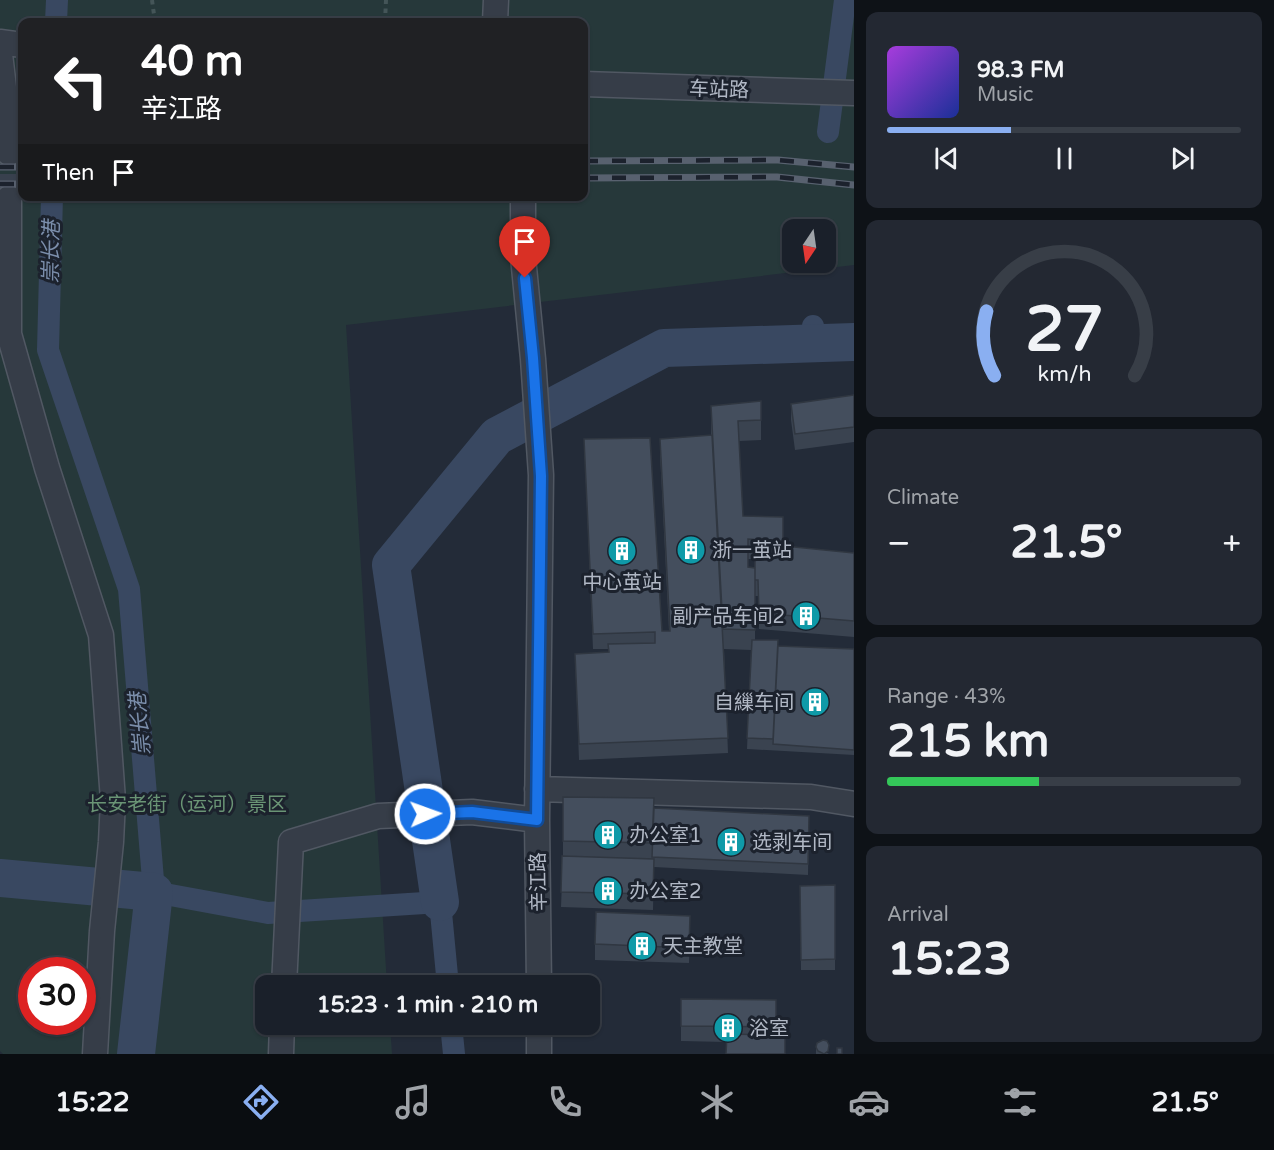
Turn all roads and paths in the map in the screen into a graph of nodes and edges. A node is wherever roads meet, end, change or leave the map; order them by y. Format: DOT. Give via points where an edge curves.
graph roads {
  1 [pos="152,0"];
  2 [pos="386,0"];
  3 [pos="496,0"];
  4 [pos="154,18"];
  5 [pos="385,18"];
  6 [pos="495,18"];
  7 [pos="8,46"];
  8 [pos="588,84"];
  9 [pos="853,93"];
  10 [pos="9,153"];
  11 [pos="9,198"];
  12 [pos="523,203"];
  13 [pos="537,789"];
  14 [pos="854,804"];
  15 [pos="537,820"];
  16 [pos="285,975"];
  17 [pos="539,975"];
  18 [pos="282,1035"];
  19 [pos="539,1035"];
  20 [pos="95,1054"];
  21 [pos="281,1054"];
  22 [pos="539,1054"];
  1 -- 4 [label="path"];
  2 -- 5 [label="path"];
  3 -- 6 [label="street"];
  7 -- 10 [label="street"];
  8 -- 9 [label="street, 车站路"];
  11 -- 20 [label="street" via="9,334 101,634 113,800"];
  12 -- 13 [label="street, 辛江路" via="523,258 541,476"];
  13 -- 14 [label="street" via="811,796"];
  13 -- 15 [label="street, 辛江路"];
  15 -- 16 [label="street" via="472,812 378,816 291,842"];
  15 -- 17 [label="street, 辛江路"];
  18 -- 21 [label="street"];
  19 -- 22 [label="street"];
}
